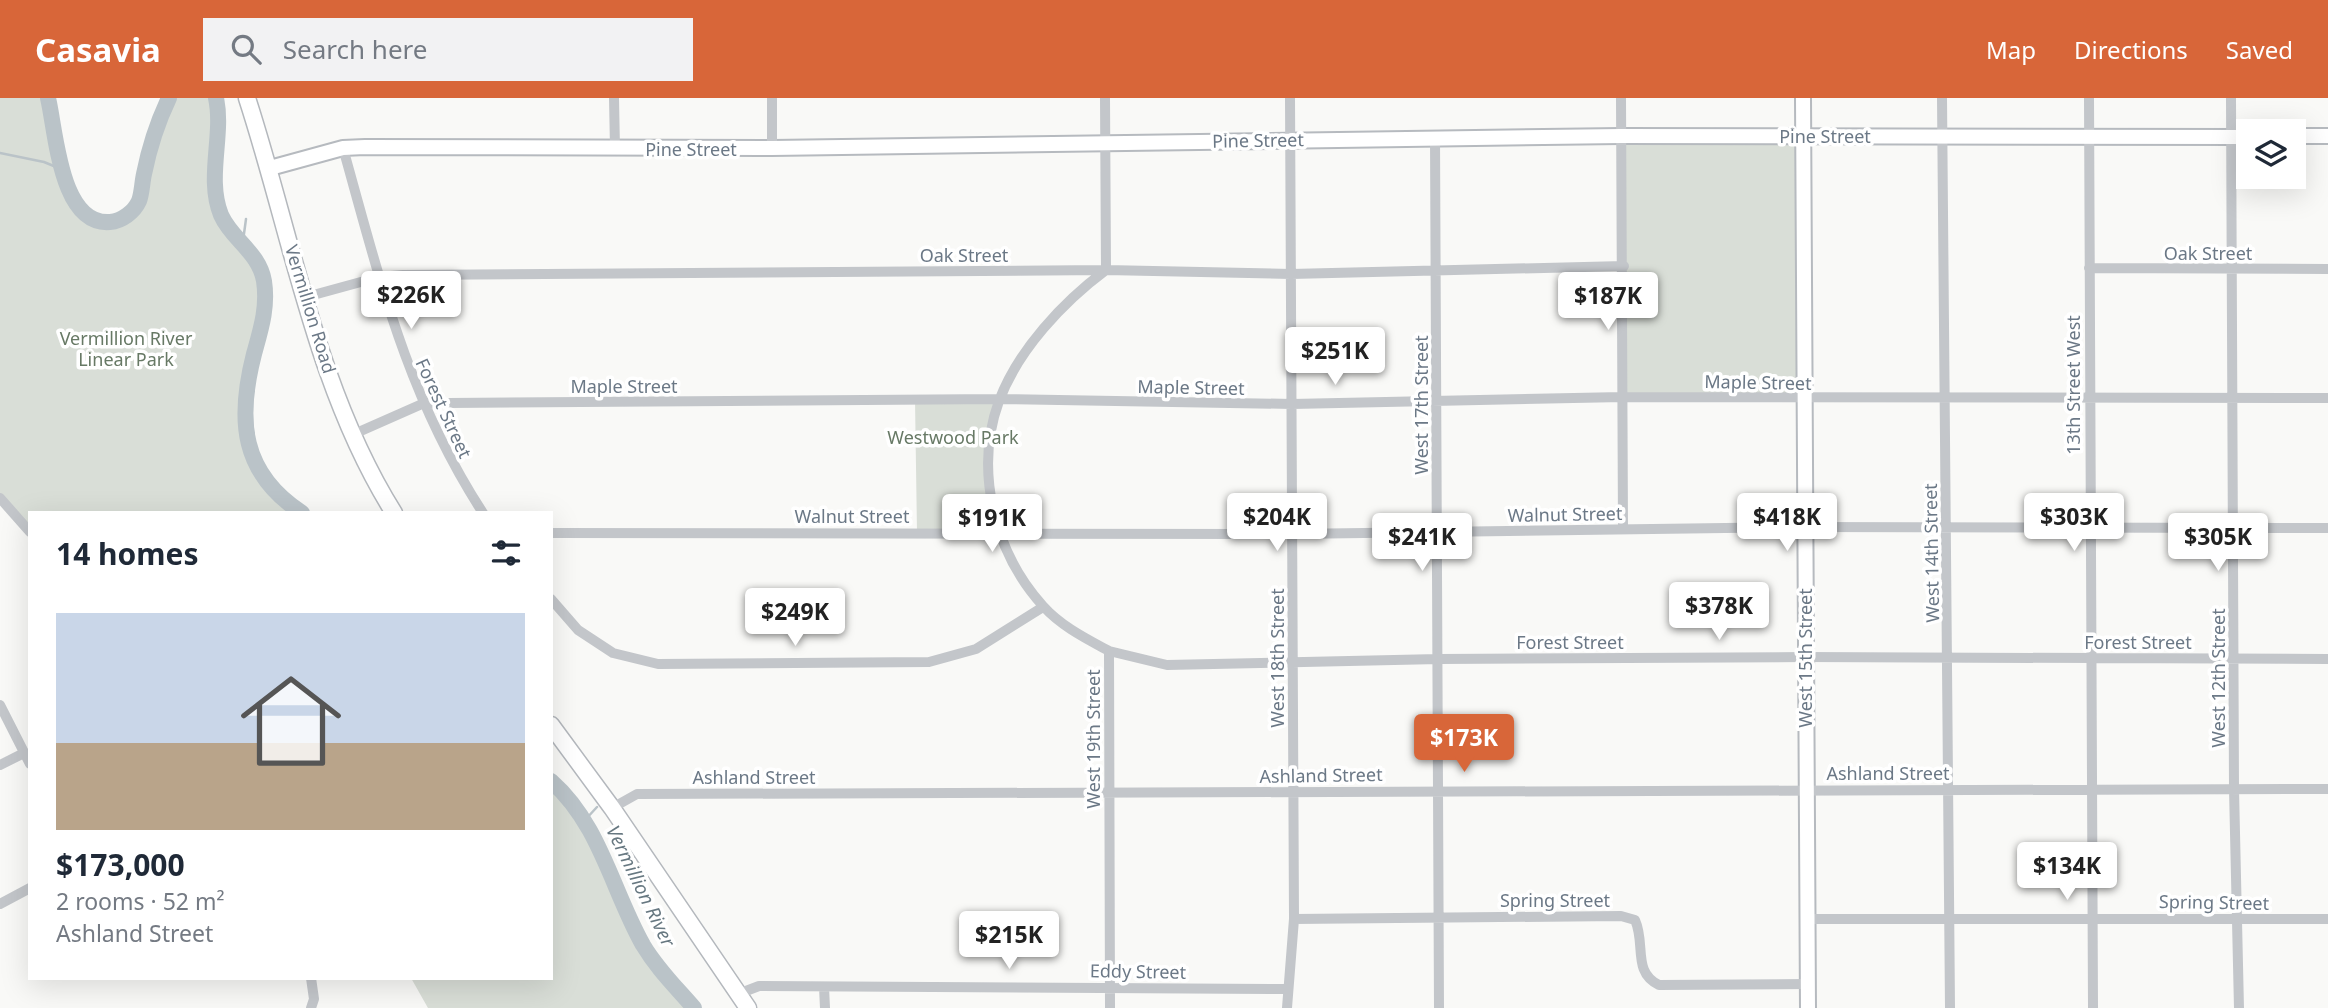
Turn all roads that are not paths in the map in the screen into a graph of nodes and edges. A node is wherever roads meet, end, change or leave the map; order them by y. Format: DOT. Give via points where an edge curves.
graph roads {
  1 [pos="247,98"];
  2 [pos="614,98"];
  3 [pos="772,98"];
  4 [pos="1105,98"];
  5 [pos="1290,98"];
  6 [pos="1621,98"];
  7 [pos="1803,98"];
  8 [pos="1942,98"];
  9 [pos="2089,98"];
  10 [pos="2231,98"];
  11 [pos="1942,135"];
  12 [pos="1621,136"];
  13 [pos="1803,136"];
  14 [pos="2306,136"];
  15 [pos="2328,136"];
  16 [pos="2089,137"];
  17 [pos="2232,137"];
  18 [pos="2236,137"];
  19 [pos="1435,138"];
  20 [pos="1290,139"];
  21 [pos="1105,142"];
  22 [pos="343,148"];
  23 [pos="772,148"];
  24 [pos="615,149"];
  25 [pos="270,168"];
  26 [pos="1623,266"];
  27 [pos="2089,268"];
  28 [pos="2231,269"];
  29 [pos="2328,269"];
  30 [pos="1106,270"];
  31 [pos="1437,270"];
  32 [pos="1291,274"];
  33 [pos="379,277"];
  34 [pos="306,297"];
  35 [pos="1623,397"];
  36 [pos="2088,398"];
  37 [pos="2328,398"];
  38 [pos="1000,399"];
  39 [pos="1437,399"];
  40 [pos="1804,399"];
  41 [pos="1944,399"];
  42 [pos="2232,399"];
  43 [pos="422,404"];
  44 [pos="1292,404"];
  45 [pos="354,434"];
  46 [pos="0,498"];
  47 [pos="393,511"];
  48 [pos="482,511"];
  49 [pos="1805,527"];
  50 [pos="2328,528"];
  51 [pos="1623,529"];
  52 [pos="1945,529"];
  53 [pos="2089,529"];
  54 [pos="2233,529"];
  55 [pos="28,530"];
  56 [pos="999,531"];
  57 [pos="1437,532"];
  58 [pos="553,533"];
  59 [pos="1292,534"];
  60 [pos="553,601"];
  61 [pos="1043,607"];
  62 [pos="1109,651"];
  63 [pos="1805,657"];
  64 [pos="2094,657"];
  65 [pos="2234,658"];
  66 [pos="1439,659"];
  67 [pos="1949,659"];
  68 [pos="2328,659"];
  69 [pos="1293,664"];
  70 [pos="0,705"];
  71 [pos="553,728"];
  72 [pos="24,753"];
  73 [pos="28,760"];
  74 [pos="0,765"];
  75 [pos="1949,788"];
  76 [pos="1439,789"];
  77 [pos="1805,789"];
  78 [pos="2094,789"];
  79 [pos="2234,789"];
  80 [pos="2328,789"];
  81 [pos="1109,791"];
  82 [pos="1294,792"];
  83 [pos="612,808"];
  84 [pos="28,889"];
  85 [pos="0,904"];
  86 [pos="1439,917"];
  87 [pos="2093,917"];
  88 [pos="2238,918"];
  89 [pos="1293,919"];
  90 [pos="1807,919"];
  91 [pos="1948,919"];
  92 [pos="2328,919"];
  93 [pos="311,980"];
  94 [pos="1807,984"];
  95 [pos="824,987"];
  96 [pos="1110,987"];
  97 [pos="1287,989"];
  98 [pos="738,994"];
  99 [pos="311,1008"];
  100 [pos="748,1008"];
  101 [pos="825,1008"];
  102 [pos="1110,1008"];
  103 [pos="1287,1008"];
  104 [pos="1439,1008"];
  105 [pos="1808,1008"];
  106 [pos="1950,1008"];
  107 [pos="2094,1008"];
  108 [pos="2239,1008"];
  1 -- 25 [label="main road, Vermillion Road"];
  2 -- 24 [label="street"];
  3 -- 23 [label="street"];
  4 -- 21 [label="street"];
  5 -- 20 [label="street, West 18th Street"];
  6 -- 12 [label="street"];
  7 -- 13 [label="street, West 15th Street"];
  8 -- 11 [label="street, West 14th Street"];
  9 -- 16 [label="street, 13th Street West"];
  10 -- 17 [label="street, West 12th Street"];
  11 -- 13 [label="street, Pine Street"];
  11 -- 16 [label="street, Pine Street"];
  11 -- 41 [label="street, West 14th Street"];
  12 -- 13 [label="street, Pine Street"];
  12 -- 19 [label="street, Pine Street"];
  12 -- 26 [label="street"];
  13 -- 40 [label="street, West 15th Street"];
  14 -- 15 [label="street"];
  16 -- 17 [label="street, Pine Street"];
  16 -- 27 [label="street, 13th Street West"];
  17 -- 18 [label="street, Pine Street"];
  17 -- 28 [label="street, West 12th Street"];
  19 -- 20 [label="street, Pine Street"];
  19 -- 31 [label="street, West 17th Street"];
  20 -- 21 [label="street, Pine Street"];
  20 -- 32 [label="street, West 18th Street"];
  21 -- 23 [label="street, Pine Street"];
  21 -- 30 [label="street"];
  22 -- 24 [label="street, Pine Street"];
  22 -- 25 [label="street, Pine Street"];
  22 -- 33 [label="street, Forest Street"];
  23 -- 24 [label="street, Pine Street"];
  25 -- 34 [label="main road, Vermillion Road"];
  26 -- 31 [label="street, Oak Street"];
  26 -- 35 [label="street"];
  27 -- 28 [label="street, Oak Street"];
  27 -- 36 [label="street, 13th Street West"];
  28 -- 29 [label="street, Oak Street"];
  28 -- 42 [label="street, West 12th Street"];
  30 -- 32 [label="street, Oak Street"];
  30 -- 33 [label="street, Oak Street"];
  30 -- 38 [label="street, West 19th Street" via="1084,286 1027,351"];
  31 -- 32 [label="street, Oak Street"];
  31 -- 39 [label="street, West 17th Street"];
  32 -- 44 [label="street, West 18th Street"];
  33 -- 34 [label="street, Oak Street"];
  33 -- 43 [label="street, Forest Street"];
  34 -- 45 [label="main road, Vermillion Road"];
  35 -- 39 [label="street, Maple Street"];
  35 -- 40 [label="street, Maple Street"];
  35 -- 51 [label="street"];
  36 -- 41 [label="street, Maple Street"];
  36 -- 42 [label="street, Maple Street"];
  36 -- 53 [label="street, 13th Street West"];
  37 -- 42 [label="street, Maple Street"];
  38 -- 43 [label="street, Maple Street"];
  38 -- 44 [label="street, Maple Street"];
  38 -- 56 [label="street, West 19th Street" via="988,465"];
  39 -- 44 [label="street, Maple Street"];
  39 -- 57 [label="street, West 17th Street"];
  40 -- 41 [label="street, Maple Street"];
  40 -- 49 [label="street, West 15th Street"];
  41 -- 52 [label="street, West 14th Street"];
  42 -- 54 [label="street, West 12th Street"];
  43 -- 45 [label="street, Maple Street"];
  43 -- 48 [label="street, Forest Street"];
  44 -- 59 [label="street, West 18th Street"];
  45 -- 47 [label="main road, Vermillion Road"];
  46 -- 55 [label="street"];
  49 -- 51 [label="street, Walnut Street"];
  49 -- 52 [label="street, Walnut Street"];
  49 -- 63 [label="street, West 15th Street"];
  50 -- 54 [label="street, Walnut Street"];
  51 -- 57 [label="street, Walnut Street"];
  52 -- 53 [label="street, Walnut Street"];
  52 -- 67 [label="street, West 14th Street"];
  53 -- 54 [label="street, Walnut Street"];
  53 -- 64 [label="street, 13th Street West"];
  54 -- 65 [label="street, West 12th Street"];
  56 -- 58 [label="street, Walnut Street"];
  56 -- 59 [label="street, Walnut Street"];
  56 -- 61 [label="street, West 19th Street" via="1017,572"];
  57 -- 59 [label="street, Walnut Street"];
  57 -- 66 [label="street, West 17th Street"];
  59 -- 69 [label="street, West 18th Street"];
  60 -- 61 [label="street" via="578,630 613,653 658,664 929,662 976,649"];
  61 -- 62 [label="street, West 19th Street" via="1074,632"];
  62 -- 69 [label="street, Forest Street" via="1167,664"];
  62 -- 81 [label="street, West 19th Street"];
  63 -- 66 [label="street, Forest Street"];
  63 -- 67 [label="street, Forest Street"];
  63 -- 77 [label="street, West 15th Street"];
  64 -- 65 [label="street, Forest Street"];
  64 -- 67 [label="street, Forest Street"];
  64 -- 78 [label="street, 13th Street West"];
  65 -- 68 [label="street, Forest Street"];
  65 -- 79 [label="street, West 12th Street"];
  66 -- 69 [label="street, Forest Street"];
  66 -- 76 [label="street, West 17th Street"];
  67 -- 75 [label="street, West 14th Street"];
  69 -- 82 [label="street, West 18th Street"];
  70 -- 72 [label="street"];
  71 -- 83 [label="main road"];
  72 -- 73 [label="street"];
  72 -- 74 [label="street"];
  75 -- 77 [label="street, Ashland Street"];
  75 -- 78 [label="street, Ashland Street"];
  75 -- 91 [label="street, West 14th Street"];
  76 -- 77 [label="street, Ashland Street"];
  76 -- 82 [label="street, Ashland Street"];
  76 -- 86 [label="street, West 17th Street"];
  77 -- 90 [label="street, West 15th Street"];
  78 -- 79 [label="street, Ashland Street"];
  78 -- 87 [label="street, 13th Street West"];
  79 -- 80 [label="street, Ashland Street"];
  79 -- 88 [label="street, West 12th Street"];
  81 -- 82 [label="street, Ashland Street"];
  81 -- 83 [label="street, Ashland Street" via="636,794"];
  81 -- 96 [label="street, West 19th Street"];
  82 -- 89 [label="street, West 18th Street"];
  83 -- 98 [label="main road"];
  84 -- 85 [label="street"];
  86 -- 89 [label="street, Spring Street"];
  86 -- 94 [label="street, Spring Street" via="1621,916 1635,920 1641,933 1641,968 1647,979 1659,985"];
  86 -- 104 [label="street, West 17th Street"];
  87 -- 88 [label="street, Spring Street"];
  87 -- 91 [label="street, Spring Street"];
  87 -- 107 [label="street, 13th Street West"];
  88 -- 92 [label="street, Spring Street"];
  88 -- 108 [label="street, West 12th Street"];
  89 -- 97 [label="street, West 18th Street"];
  90 -- 91 [label="street, Spring Street"];
  90 -- 94 [label="street, West 15th Street"];
  91 -- 106 [label="street, West 14th Street"];
  93 -- 99 [label="street"];
  94 -- 105 [label="street, West 15th Street"];
  95 -- 96 [label="street, Eddy Street"];
  95 -- 98 [label="street, Eddy Street" via="759,986"];
  95 -- 101 [label="street"];
  96 -- 97 [label="street, Eddy Street"];
  96 -- 102 [label="street, West 19th Street"];
  97 -- 103 [label="street, West 18th Street"];
  98 -- 100 [label="main road"];
}
